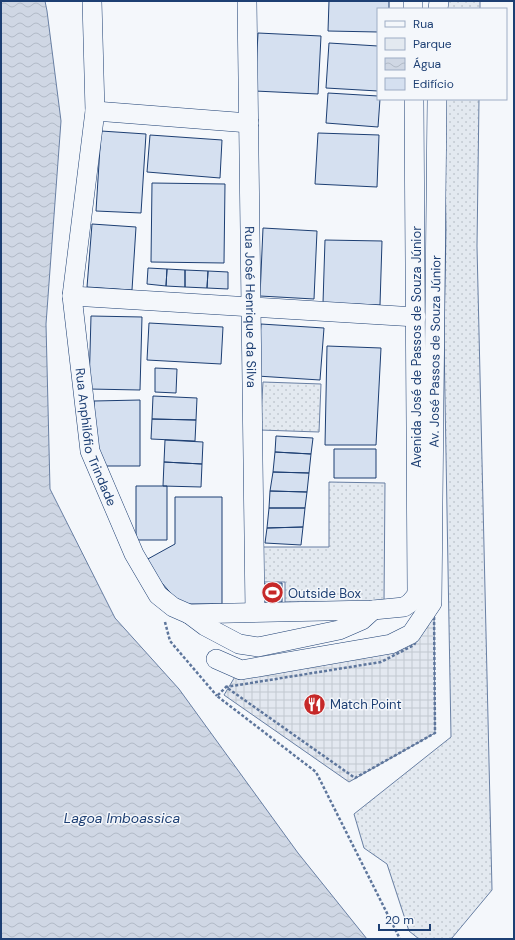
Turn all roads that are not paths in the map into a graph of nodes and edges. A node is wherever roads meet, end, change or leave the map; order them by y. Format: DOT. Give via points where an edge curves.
graph roads {
  1 [pos="92,1"];
  2 [pos="247,1"];
  3 [pos="414,100"];
  4 [pos="438,100"];
  5 [pos="95,111"];
  6 [pos="249,123"];
  7 [pos="72,296"];
  8 [pos="251,306"];
  9 [pos="416,317"];
  10 [pos="424,600"];
  11 [pos="373,610"];
  12 [pos="255,612"];
  13 [pos="189,614"];
  14 [pos="216,659"];
  1 -- 5 [label="street, Rua Anphilófio Trindade"];
  2 -- 6 [label="street, Rua José Henrique da Silva"];
  3 -- 9 [label="street, Avenida José de Passos de Souza Júnior"];
  4 -- 10 [label="street, Av. José Passos de Souza Júnior"];
  5 -- 6 [label="street"];
  5 -- 7 [label="street, Rua Anphilófio Trindade"];
  6 -- 8 [label="street, Rua José Henrique da Silva"];
  7 -- 8 [label="street"];
  7 -- 13 [label="street, Rua Anphilófio Trindade" via="90,451 134,554 158,595 172,606"];
  8 -- 9 [label="street"];
  8 -- 12 [label="street, Rua José Henrique da Silva"];
  9 -- 10 [label="street, Avenida José de Passos de Souza Júnior" via="417,591"];
  10 -- 11 [label="street, Rua Anphilófio Trindade" via="404,607"];
  10 -- 14 [label="street" via="411,634 391,644 242,670"];
  11 -- 12 [label="street, Rua Anphilófio Trindade"];
  11 -- 13 [label="street" via="362,620 339,630 258,647 239,644 205,626"];
  12 -- 13 [label="street, Rua Anphilófio Trindade"];
}
